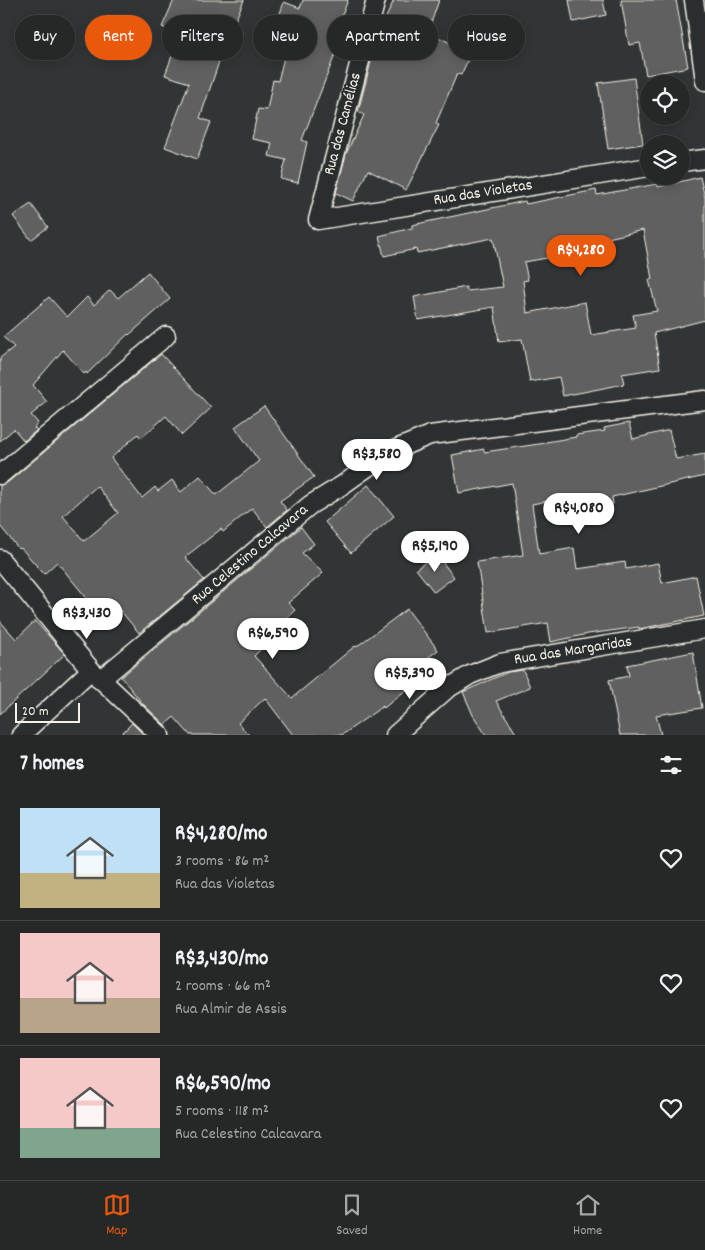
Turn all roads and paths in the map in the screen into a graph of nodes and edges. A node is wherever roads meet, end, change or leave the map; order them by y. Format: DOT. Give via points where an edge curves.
graph roads {
  1 [pos="376,0"];
  2 [pos="694,0"];
  3 [pos="705,81"];
  4 [pos="705,159"];
  5 [pos="690,161"];
  6 [pos="640,168"];
  7 [pos="318,220"];
  8 [pos="166,336"];
  9 [pos="705,400"];
  10 [pos="0,475"];
  11 [pos="0,559"];
  12 [pos="705,629"];
  13 [pos="96,675"];
  14 [pos="21,735"];
  15 [pos="160,735"];
  16 [pos="395,735"];
  1 -- 7 [label="street, Rua das Camélias"];
  2 -- 3 [label="street"];
  4 -- 5 [label="street"];
  6 -- 7 [label="street, Rua das Violetas"];
  8 -- 10 [label="street"];
  9 -- 13 [label="street, Rua Celestino Calcavara" via="430,435 390,452 310,505"];
  11 -- 13 [label="street"];
  12 -- 16 [label="street, Rua das Margaridas" via="500,663 447,689"];
  13 -- 14 [label="street, Rua Celestino Calcavara"];
  13 -- 15 [label="street"];
}
